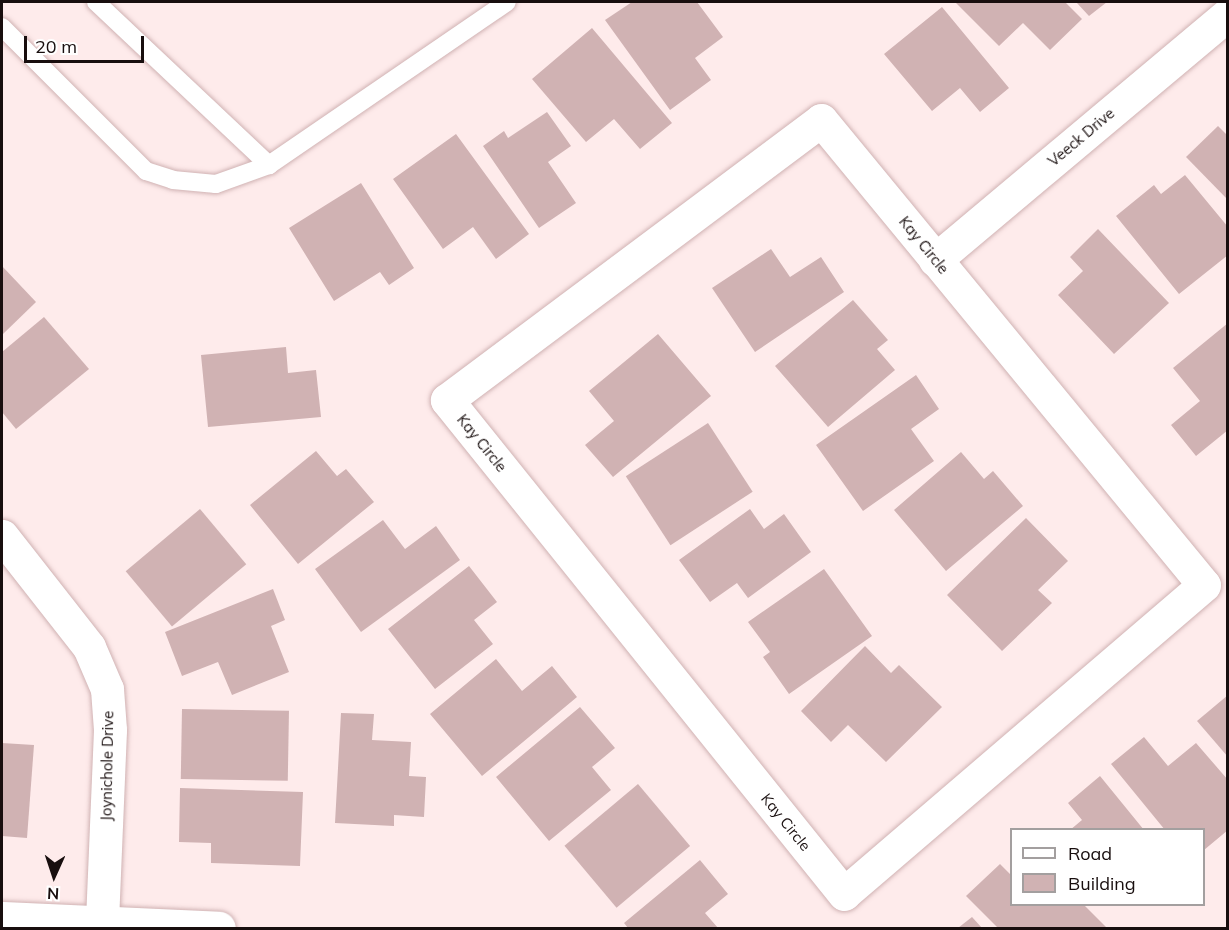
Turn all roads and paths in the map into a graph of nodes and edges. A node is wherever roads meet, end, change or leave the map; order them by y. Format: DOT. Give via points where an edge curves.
graph roads {
  1 [pos="96,2"];
  2 [pos="507,2"];
  3 [pos="1227,14"];
  4 [pos="2,27"];
  5 [pos="269,165"];
  6 [pos="935,260"];
  7 [pos="2,536"];
  8 [pos="2,918"];
  9 [pos="102,923"];
  10 [pos="219,928"];
  1 -- 5 [label="lane"];
  2 -- 5 [label="lane"];
  3 -- 6 [label="street, Veeck Drive"];
  4 -- 5 [label="lane" via="146,171 173,180 216,184"];
  6 -- 6 [label="street, Kay Circle" via="821,120 447,400 844,894 1204,585"];
  7 -- 9 [label="street, Joynichole Drive" via="89,647 107,689 110,730"];
  8 -- 9 [label="street"];
  9 -- 10 [label="street"];
}
